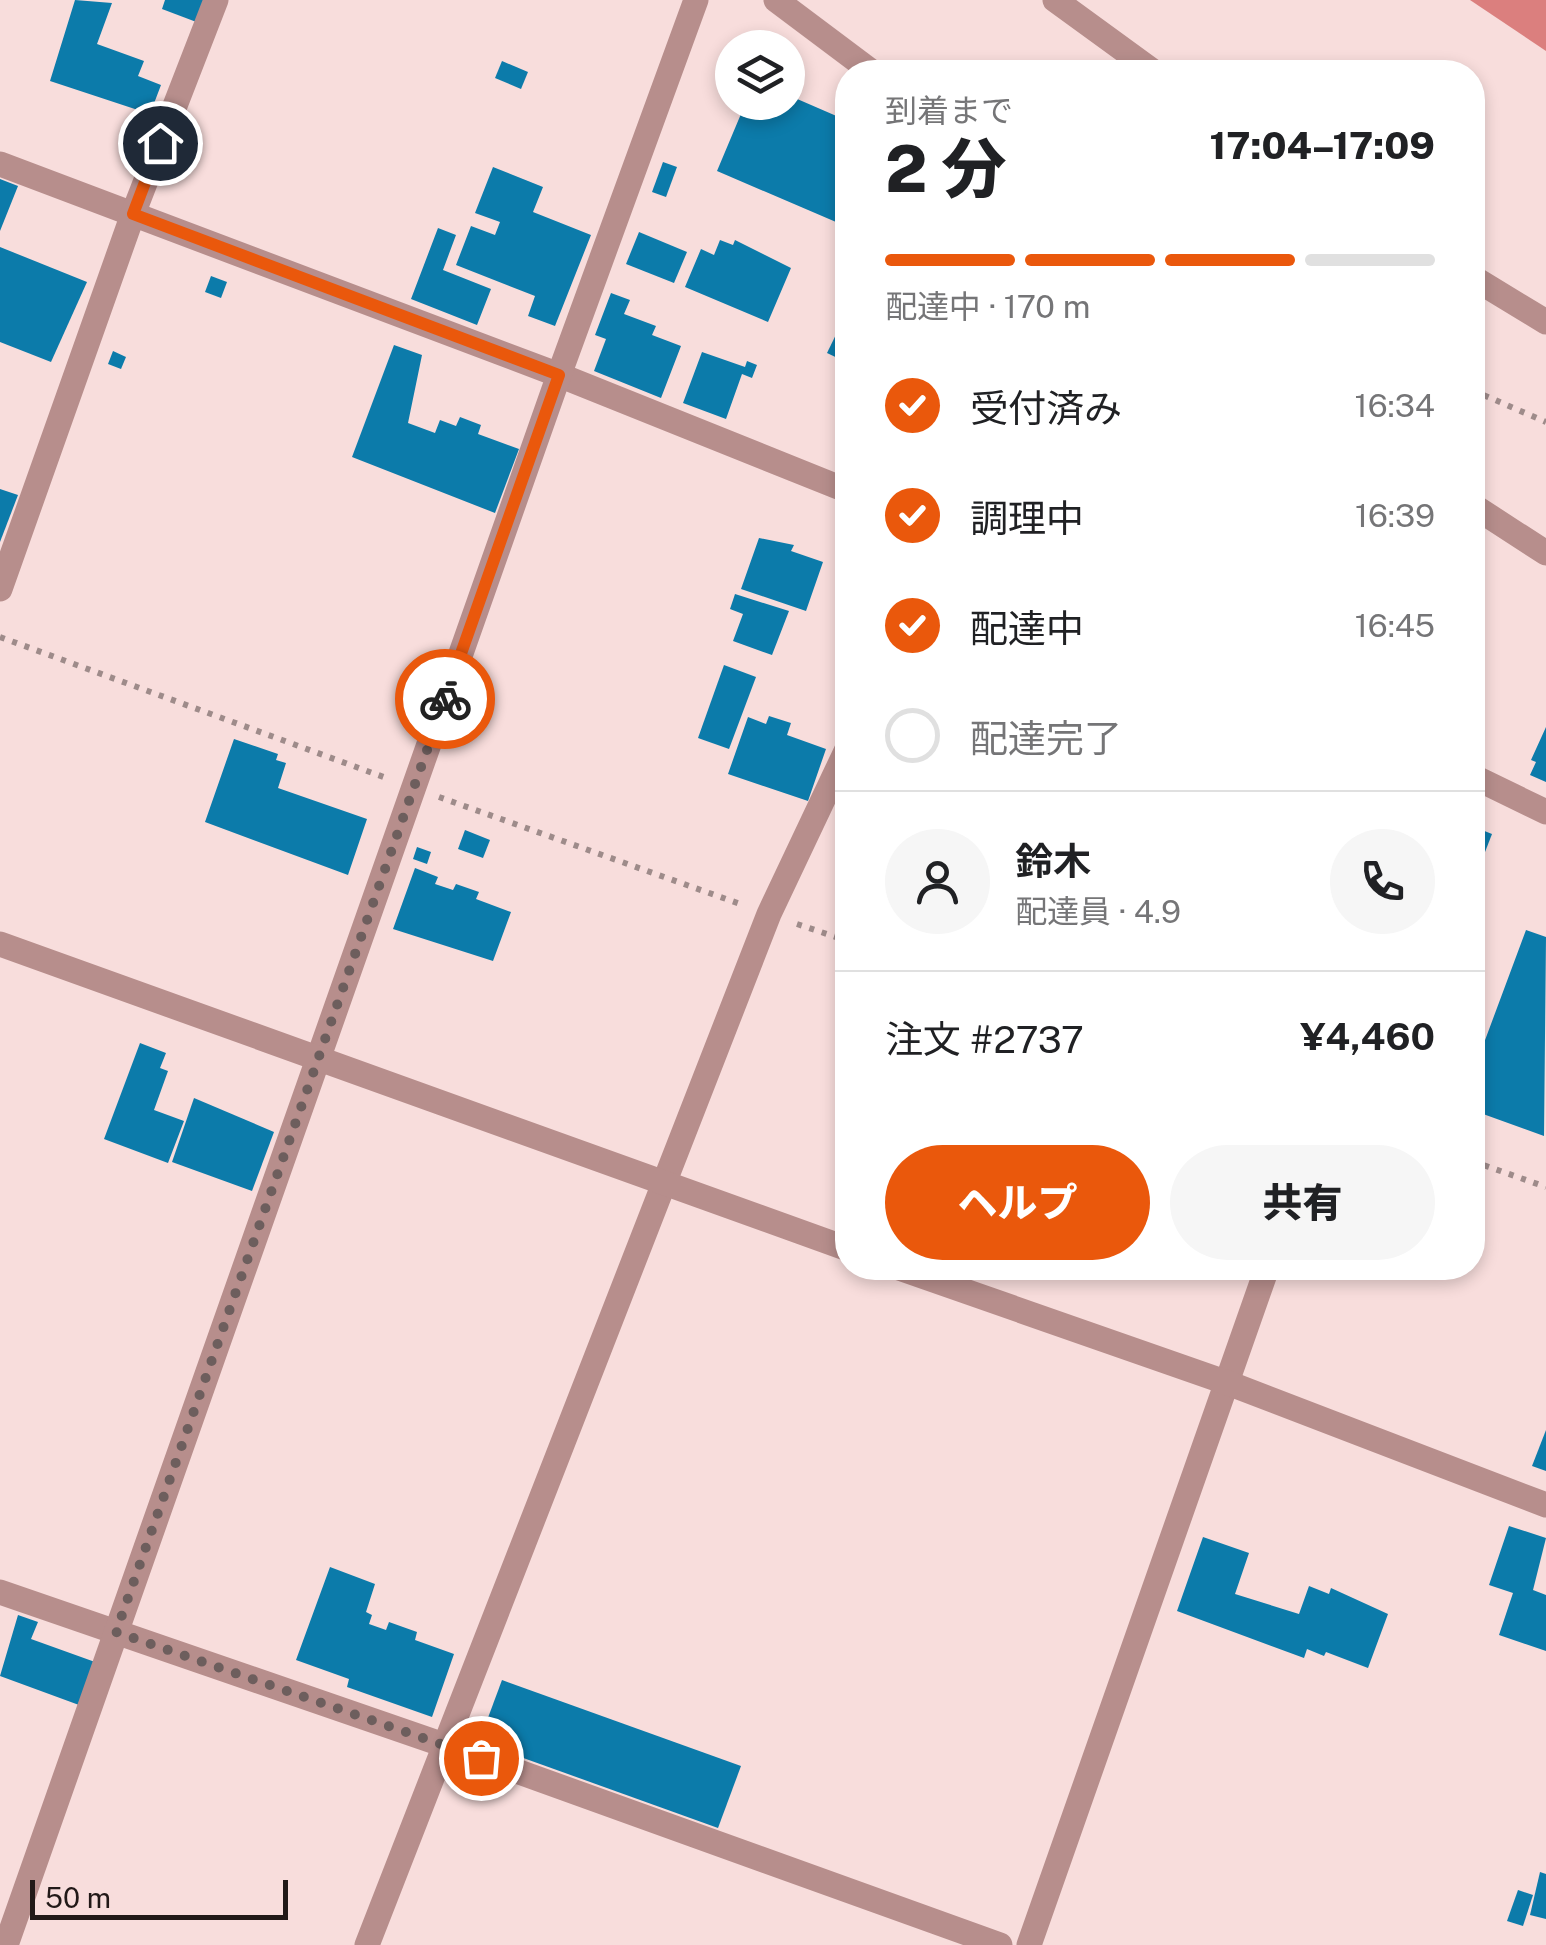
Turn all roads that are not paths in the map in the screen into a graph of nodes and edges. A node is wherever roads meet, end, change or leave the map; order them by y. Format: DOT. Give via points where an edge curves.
graph roads {
  1 [pos="216,0"];
  2 [pos="696,0"];
  3 [pos="776,0"];
  4 [pos="1055,0"];
  5 [pos="856,60"];
  6 [pos="1138,60"];
  7 [pos="0,164"];
  8 [pos="133,214"];
  9 [pos="1485,285"];
  10 [pos="1546,322"];
  11 [pos="559,375"];
  12 [pos="835,487"];
  13 [pos="1485,513"];
  14 [pos="1546,553"];
  15 [pos="0,589"];
  16 [pos="835,774"];
  17 [pos="1485,782"];
  18 [pos="1546,812"];
  19 [pos="0,944"];
  20 [pos="321,1056"];
  21 [pos="664,1184"];
  22 [pos="835,1244"];
  23 [pos="933,1280"];
  24 [pos="1263,1280"];
  25 [pos="1228,1383"];
  26 [pos="1546,1506"];
  27 [pos="0,1592"];
  28 [pos="116,1632"];
  29 [pos="444,1745"];
  30 [pos="6,1945"];
  31 [pos="367,1945"];
  32 [pos="1000,1945"];
  33 [pos="1030,1945"];
  1 -- 8 [label="street"];
  2 -- 11 [label="street"];
  3 -- 5 [label="street"];
  4 -- 6 [label="street"];
  7 -- 8 [label="street"];
  8 -- 11 [label="street"];
  8 -- 15 [label="street"];
  9 -- 10 [label="street"];
  11 -- 12 [label="street"];
  11 -- 20 [label="street"];
  13 -- 14 [label="street"];
  16 -- 21 [label="street" via="769,914"];
  17 -- 18 [label="street"];
  19 -- 20 [label="street"];
  20 -- 21 [label="street"];
  20 -- 28 [label="street"];
  21 -- 22 [label="street"];
  21 -- 29 [label="street"];
  23 -- 25 [label="street"];
  24 -- 25 [label="street"];
  25 -- 26 [label="street"];
  25 -- 33 [label="street"];
  27 -- 28 [label="street"];
  28 -- 29 [label="street"];
  28 -- 30 [label="street"];
  29 -- 31 [label="street"];
  29 -- 32 [label="street"];
}
